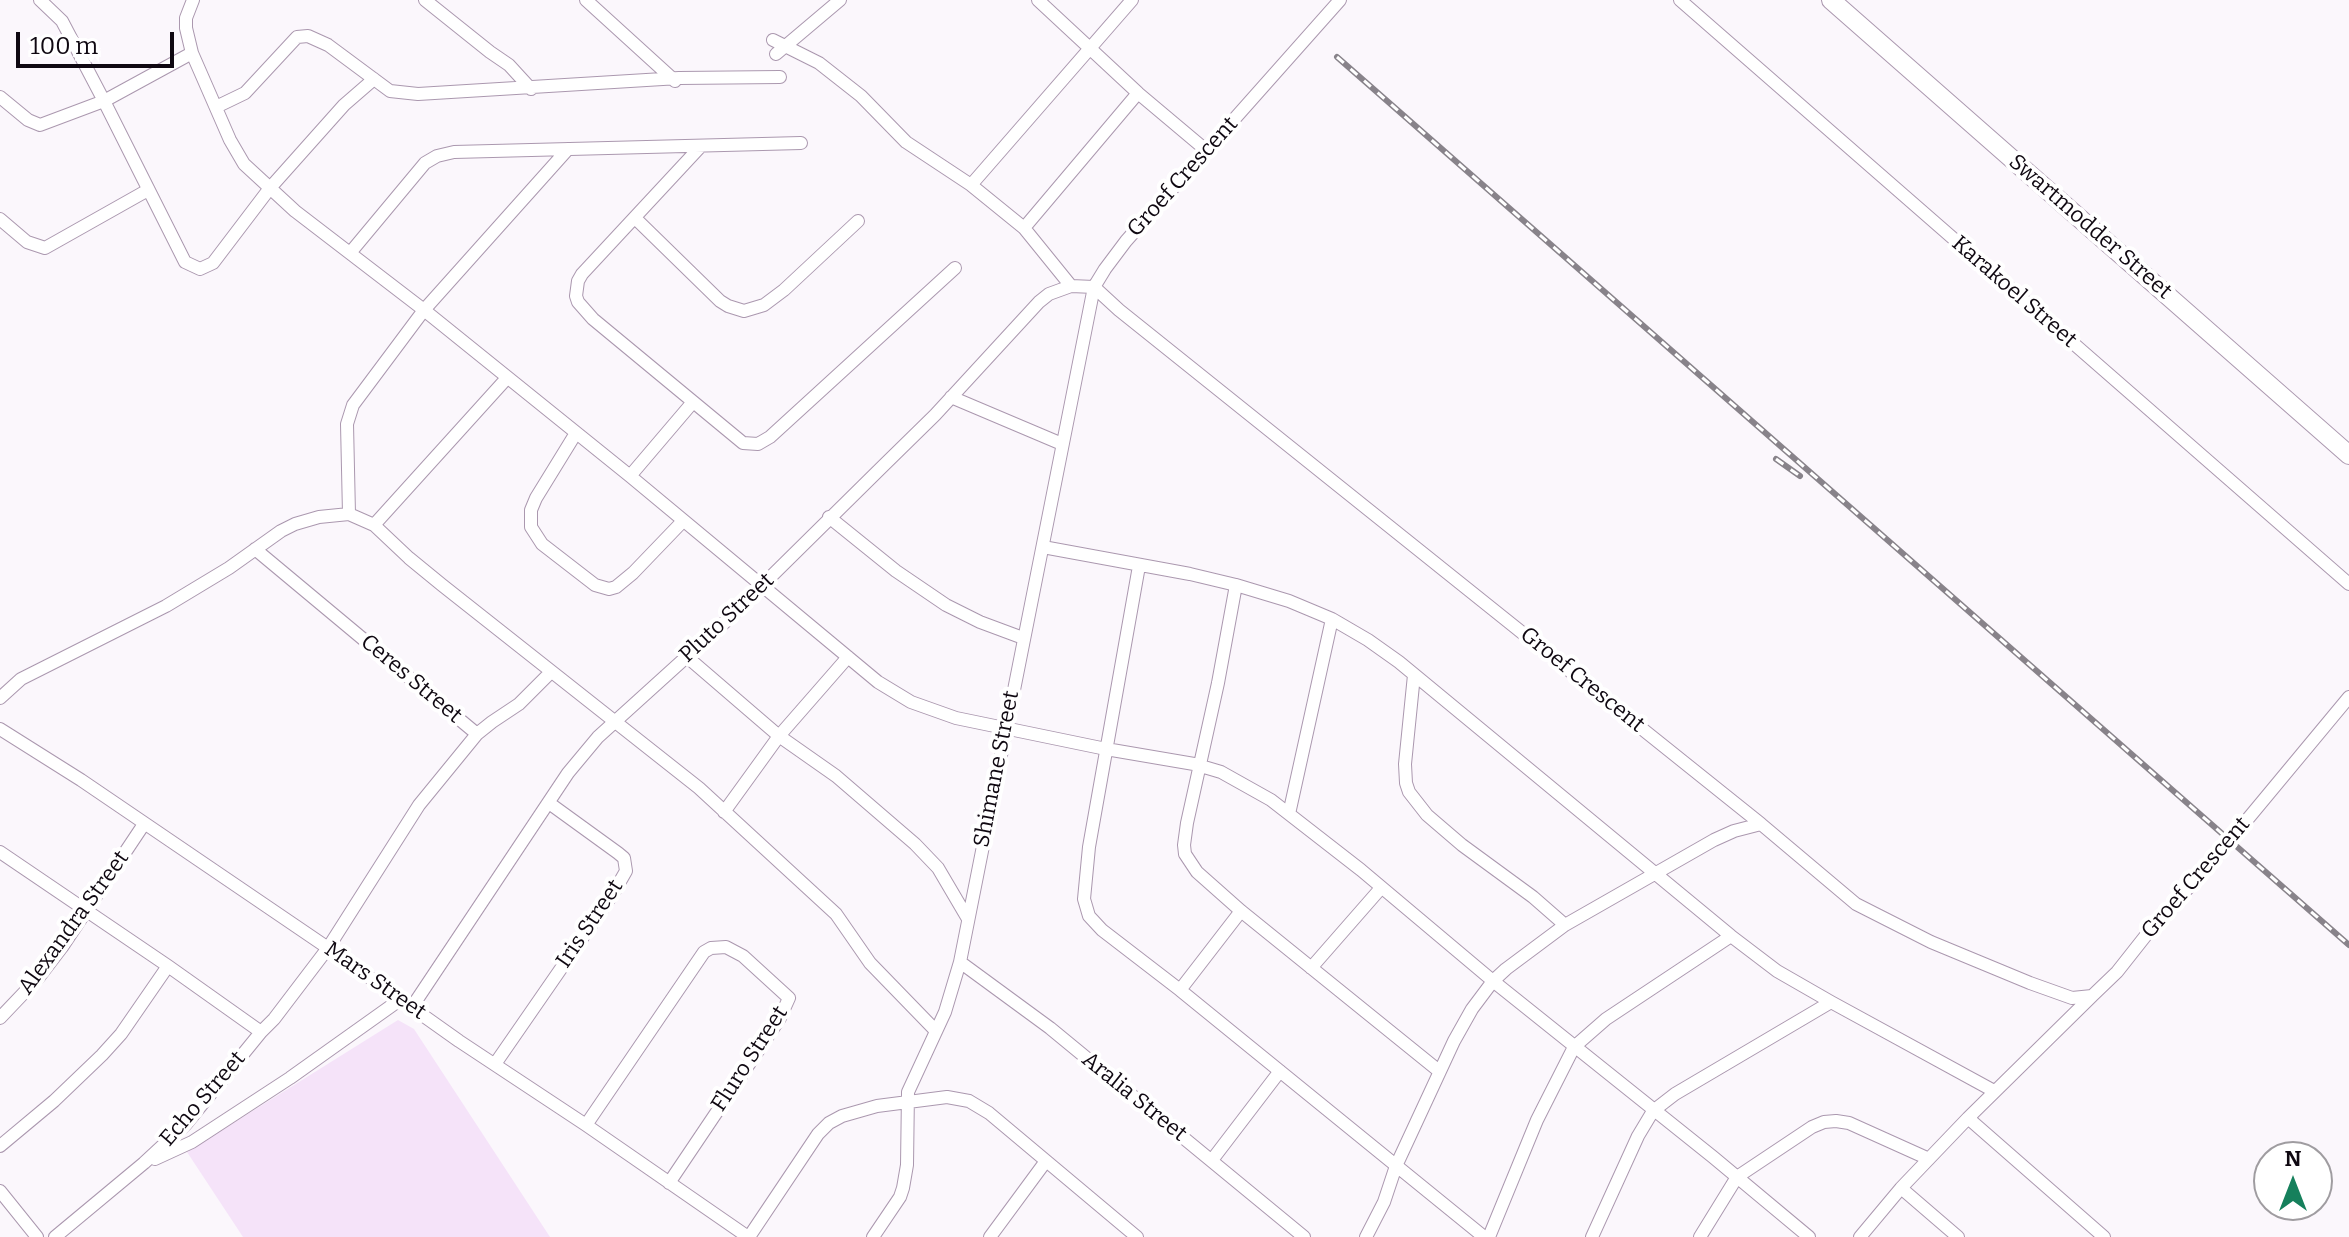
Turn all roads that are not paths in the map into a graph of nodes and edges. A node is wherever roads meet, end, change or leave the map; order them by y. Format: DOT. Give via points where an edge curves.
graph roads {
  1 [pos="40,0"];
  2 [pos="425,0"];
  3 [pos="585,0"];
  4 [pos="840,0"];
  5 [pos="1038,0"];
  6 [pos="1132,0"];
  7 [pos="1340,0"];
  8 [pos="1680,0"];
  9 [pos="1831,0"];
  10 [pos="190,2"];
  11 [pos="773,40"];
  12 [pos="1088,49"];
  13 [pos="192,53"];
  14 [pos="776,54"];
  15 [pos="679,78"];
  16 [pos="374,79"];
  17 [pos="531,89"];
  18 [pos="1138,93"];
  19 [pos="0,97"];
  20 [pos="104,101"];
  21 [pos="216,107"];
  22 [pos="801,143"];
  23 [pos="701,146"];
  24 [pos="568,149"];
  25 [pos="1207,151"];
  26 [pos="971,185"];
  27 [pos="270,188"];
  28 [pos="148,190"];
  29 [pos="635,218"];
  30 [pos="0,219"];
  31 [pos="858,221"];
  32 [pos="1024,228"];
  33 [pos="350,253"];
  34 [pos="955,268"];
  35 [pos="1071,286"];
  36 [pos="1094,287"];
  37 [pos="424,310"];
  38 [pos="507,378"];
  39 [pos="951,397"];
  40 [pos="693,402"];
  41 [pos="576,433"];
  42 [pos="1062,444"];
  43 [pos="2349,455"];
  44 [pos="630,476"];
  45 [pos="349,514"];
  46 [pos="829,517"];
  47 [pos="683,521"];
  48 [pos="374,525"];
  49 [pos="1043,547"];
  50 [pos="255,549"];
  51 [pos="1139,566"];
  52 [pos="2349,584"];
  53 [pos="762,585"];
  54 [pos="1236,585"];
  55 [pos="1332,619"];
  56 [pos="1023,638"];
  57 [pos="686,656"];
  58 [pos="848,657"];
  59 [pos="551,672"];
  60 [pos="1414,675"];
  61 [pos="2349,697"];
  62 [pos="0,698"];
  63 [pos="615,722"];
  64 [pos="1006,728"];
  65 [pos="0,729"];
  66 [pos="477,734"];
  67 [pos="779,736"];
  68 [pos="1106,749"];
  69 [pos="1201,766"];
  70 [pos="549,803"];
  71 [pos="724,812"];
  72 [pos="1289,814"];
  73 [pos="144,824"];
  74 [pos="1761,824"];
  75 [pos="0,852"];
  76 [pos="1657,874"];
  77 [pos="1381,888"];
  78 [pos="1241,911"];
  79 [pos="86,912"];
  80 [pos="968,919"];
  81 [pos="1565,925"];
  82 [pos="1731,936"];
  83 [pos="328,948"];
  84 [pos="960,962"];
  85 [pos="168,966"];
  86 [pos="1311,968"];
  87 [pos="1493,981"];
  88 [pos="1180,990"];
  89 [pos="2092,996"];
  90 [pos="401,999"];
  91 [pos="1831,1002"];
  92 [pos="412,1007"];
  93 [pos="0,1018"];
  94 [pos="936,1031"];
  95 [pos="261,1032"];
  96 [pos="1574,1047"];
  97 [pos="495,1064"];
  98 [pos="919,1068"];
  99 [pos="1280,1071"];
  100 [pos="1439,1071"];
  101 [pos="1994,1091"];
  102 [pos="935,1097"];
  103 [pos="906,1102"];
  104 [pos="1653,1111"];
  105 [pos="1968,1118"];
  106 [pos="586,1125"];
  107 [pos="0,1146"];
  108 [pos="1929,1159"];
  109 [pos="1212,1160"];
  110 [pos="1046,1161"];
  111 [pos="144,1163"];
  112 [pos="1396,1166"];
  113 [pos="1737,1177"];
  114 [pos="669,1183"];
  115 [pos="1901,1188"];
  116 [pos="0,1191"];
  117 [pos="1123,1225"];
  118 [pos="37,1237"];
  119 [pos="55,1237"];
  120 [pos="749,1237"];
  121 [pos="873,1237"];
  122 [pos="990,1237"];
  123 [pos="1114,1237"];
  124 [pos="1137,1237"];
  125 [pos="1304,1237"];
  126 [pos="1366,1237"];
  127 [pos="1487,1237"];
  128 [pos="1592,1237"];
  129 [pos="1700,1237"];
  130 [pos="1809,1237"];
  131 [pos="1860,1237"];
  132 [pos="1958,1237"];
  133 [pos="2104,1237"];
  1 -- 20 [label="street" via="62,21"];
  2 -- 17 [label="street" via="509,65"];
  3 -- 15 [label="street"];
  3 -- 15 [label="street" via="675,81 779,73"];
  4 -- 14 [label="street"];
  5 -- 12 [label="street"];
  6 -- 12 [label="street"];
  7 -- 25 [label="street, Groef Crescent"];
  8 -- 52 [label="street, Karakoel Street"];
  9 -- 43 [label="main road, Swartmodder Street"];
  10 -- 13 [label="street" via="186,28"];
  11 -- 26 [label="street" via="819,63 906,142"];
  12 -- 18 [label="street"];
  12 -- 26 [label="street"];
  13 -- 20 [label="street"];
  13 -- 21 [label="street"];
  15 -- 17 [label="street"];
  16 -- 17 [label="street" via="390,91 418,94"];
  16 -- 21 [label="street" via="328,45 297,37 245,93"];
  16 -- 27 [label="street"];
  18 -- 25 [label="street"];
  18 -- 32 [label="street"];
  19 -- 20 [label="street" via="40,125"];
  20 -- 28 [label="street"];
  21 -- 27 [label="street" via="244,164"];
  22 -- 23 [label="street"];
  23 -- 24 [label="street"];
  23 -- 29 [label="street"];
  24 -- 33 [label="street" via="437,156 425,163"];
  24 -- 37 [label="street"];
  25 -- 36 [label="street, Groef Crescent" via="1112,258"];
  26 -- 32 [label="street"];
  27 -- 28 [label="street" via="213,263 200,269 185,262"];
  27 -- 33 [label="street"];
  28 -- 30 [label="street" via="45,248 27,242"];
  29 -- 31 [label="street" via="720,301 744,311 784,290"];
  29 -- 40 [label="street" via="582,274 576,296 593,319"];
  32 -- 35 [label="street"];
  33 -- 37 [label="street"];
  34 -- 40 [label="street" via="763,443 743,443"];
  35 -- 36 [label="street"];
  35 -- 39 [label="street, Pluto Street" via="1039,302"];
  36 -- 42 [label="street, Shimane Street"];
  36 -- 74 [label="street, Groef Crescent"];
  37 -- 38 [label="street"];
  37 -- 45 [label="street" via="349,414"];
  38 -- 41 [label="street"];
  38 -- 48 [label="street"];
  39 -- 42 [label="street"];
  39 -- 46 [label="street, Pluto Street"];
  40 -- 44 [label="street"];
  41 -- 44 [label="street"];
  41 -- 47 [label="street" via="531,510 531,527 542,544 595,585 609,589 633,573"];
  42 -- 49 [label="street, Shimane Street"];
  44 -- 47 [label="street"];
  45 -- 48 [label="street"];
  45 -- 50 [label="street" via="295,524"];
  46 -- 53 [label="street, Pluto Street"];
  46 -- 56 [label="street" via="946,605"];
  47 -- 53 [label="street"];
  48 -- 59 [label="street"];
  49 -- 51 [label="street"];
  49 -- 56 [label="street, Shimane Street"];
  50 -- 62 [label="street" via="166,606 28,675"];
  50 -- 66 [label="street, Ceres Street"];
  51 -- 54 [label="street"];
  51 -- 68 [label="street"];
  53 -- 57 [label="street, Pluto Street"];
  53 -- 58 [label="street"];
  54 -- 55 [label="street"];
  54 -- 69 [label="street"];
  55 -- 60 [label="street"];
  55 -- 72 [label="street"];
  56 -- 64 [label="street, Shimane Street"];
  57 -- 63 [label="street, Pluto Street"];
  57 -- 67 [label="street"];
  58 -- 64 [label="street" via="911,702"];
  58 -- 67 [label="street"];
  59 -- 63 [label="street"];
  59 -- 66 [label="street"];
  60 -- 76 [label="street"];
  60 -- 81 [label="street" via="1405,764 1409,792 1462,845"];
  61 -- 89 [label="street, Groef Crescent"];
  63 -- 70 [label="street, Pluto Street" via="585,751"];
  63 -- 71 [label="street"];
  64 -- 68 [label="street"];
  64 -- 80 [label="street, Shimane Street"];
  65 -- 73 [label="street, Mars Street"];
  66 -- 83 [label="street, Ceres Street" via="419,805"];
  67 -- 71 [label="street"];
  67 -- 80 [label="street" via="836,776 915,844 938,868"];
  68 -- 69 [label="street"];
  68 -- 88 [label="street" via="1085,907 1102,930"];
  69 -- 72 [label="street" via="1237,780"];
  69 -- 78 [label="street" via="1185,854 1197,872"];
  70 -- 92 [label="street, Pluto Street"];
  70 -- 97 [label="street, Iris Street" via="624,858 626,871"];
  71 -- 94 [label="street" via="836,914 870,963"];
  72 -- 77 [label="street"];
  73 -- 79 [label="street, Alexandra Street"];
  73 -- 83 [label="street, Mars Street"];
  74 -- 76 [label="street" via="1724,835"];
  74 -- 89 [label="street, Groef Crescent" via="1856,904 1897,926 2030,983 2072,998"];
  75 -- 79 [label="street, Echo Street"];
  76 -- 81 [label="street"];
  76 -- 82 [label="street"];
  77 -- 86 [label="street"];
  77 -- 87 [label="street"];
  78 -- 86 [label="street"];
  78 -- 88 [label="street"];
  79 -- 85 [label="street, Echo Street"];
  79 -- 93 [label="street, Alexandra Street" via="39,977"];
  80 -- 84 [label="street, Shimane Street"];
  81 -- 87 [label="street"];
  82 -- 91 [label="street"];
  82 -- 96 [label="street" via="1606,1019"];
  83 -- 90 [label="street, Mars Street"];
  83 -- 95 [label="street, Ceres Street"];
  84 -- 94 [label="street, Shimane Street"];
  84 -- 109 [label="street, Aralia Street"];
  85 -- 95 [label="street, Echo Street"];
  85 -- 107 [label="street" via="102,1055"];
  86 -- 100 [label="street"];
  87 -- 96 [label="street"];
  87 -- 100 [label="street"];
  88 -- 99 [label="street"];
  89 -- 101 [label="street"];
  90 -- 92 [label="street, Mars Street"];
  90 -- 111 [label="street" via="192,1142"];
  91 -- 101 [label="street"];
  91 -- 104 [label="street"];
  92 -- 97 [label="street, Mars Street"];
  94 -- 98 [label="street, Shimane Street"];
  95 -- 111 [label="street, Echo Street" via="186,1124"];
  96 -- 104 [label="street"];
  96 -- 127 [label="street"];
  97 -- 106 [label="street, Mars Street"];
  98 -- 102 [label="street" via="923,1084"];
  98 -- 103 [label="street, Shimane Street"];
  99 -- 109 [label="street"];
  99 -- 112 [label="street"];
  100 -- 112 [label="street"];
  101 -- 105 [label="street"];
  102 -- 103 [label="street"];
  102 -- 110 [label="street" via="979,1106"];
  103 -- 120 [label="street" via="860,1110 829,1123"];
  103 -- 121 [label="street, Shimane Street" via="906,1178 900,1197"];
  104 -- 113 [label="street"];
  104 -- 128 [label="street"];
  105 -- 108 [label="street"];
  105 -- 133 [label="street"];
  106 -- 114 [label="street, Mars Street"];
  106 -- 114 [label="street, Fluro Street" via="704,952 726,947 743,956 789,998"];
  108 -- 113 [label="street" via="1849,1123 1824,1122"];
  108 -- 115 [label="street"];
  109 -- 125 [label="street, Aralia Street"];
  110 -- 117 [label="street"];
  110 -- 122 [label="street"];
  111 -- 119 [label="street, Echo Street"];
  112 -- 126 [label="street"];
  112 -- 127 [label="street"];
  113 -- 129 [label="street"];
  113 -- 130 [label="street"];
  114 -- 120 [label="street, Mars Street"];
  115 -- 131 [label="street"];
  115 -- 132 [label="street"];
  116 -- 118 [label="street"];
  117 -- 123 [label="street"];
  117 -- 124 [label="street"];
}
